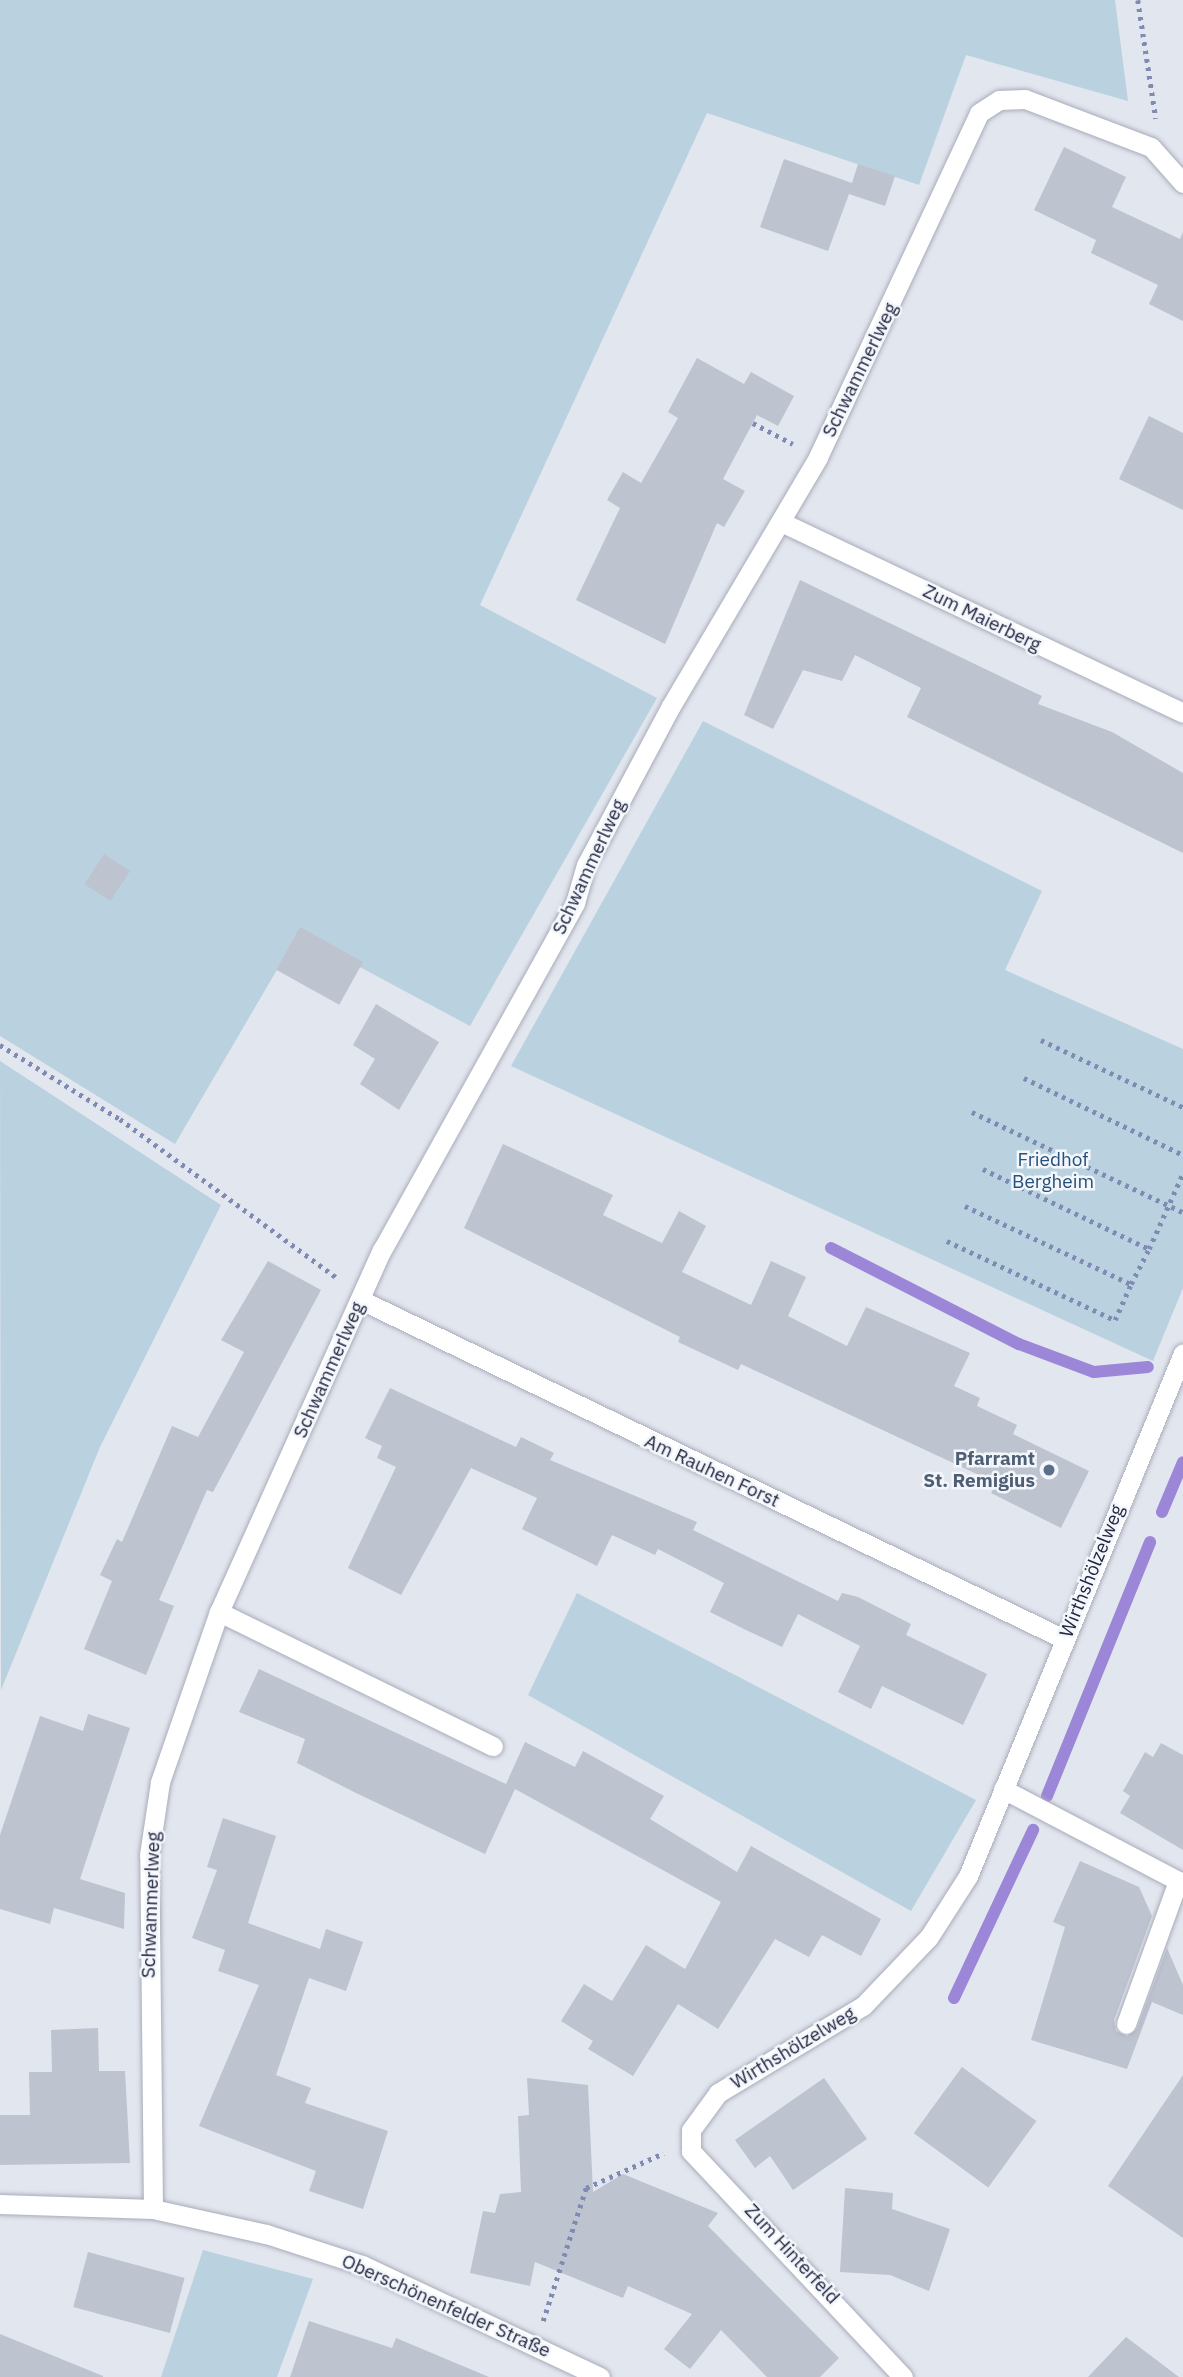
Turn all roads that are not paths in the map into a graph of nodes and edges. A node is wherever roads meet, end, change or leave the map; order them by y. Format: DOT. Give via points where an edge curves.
graph roads {
  1 [pos="1183,183"];
  2 [pos="781,522"];
  3 [pos="1183,713"];
  4 [pos="361,1300"];
  5 [pos="1183,1353"];
  6 [pos="219,1612"];
  7 [pos="1064,1639"];
  8 [pos="493,1746"];
  9 [pos="1003,1789"];
  10 [pos="1126,2024"];
  11 [pos="691,2151"];
  12 [pos="0,2204"];
  13 [pos="153,2209"];
  14 [pos="600,2377"];
  15 [pos="903,2377"];
  1 -- 2 [label="street, Schwammerlweg" via="1150,147 1025,99 999,100 979,113 961,141 888,314"];
  2 -- 3 [label="street, Zum Maierberg"];
  2 -- 4 [label="street, Schwammerlweg" via="671,706 586,864 575,903 382,1250"];
  4 -- 6 [label="street, Schwammerlweg"];
  4 -- 7 [label="street, Am Rauhen Forst"];
  5 -- 7 [label="street, Wirthshölzelweg"];
  6 -- 8 [label="street"];
  6 -- 13 [label="street, Schwammerlweg" via="160,1782 149,1855"];
  7 -- 9 [label="street, Wirthshölzelweg"];
  9 -- 10 [label="street" via="1178,1881"];
  9 -- 11 [label="street, Wirthshölzelweg" via="968,1876 929,1937 863,2006 718,2092 691,2130"];
  11 -- 15 [label="street, Zum Hinterfeld"];
  12 -- 13 [label="street, Oberschönenfelder Straße"];
  13 -- 14 [label="street, Oberschönenfelder Straße" via="266,2234 362,2265"];
}
